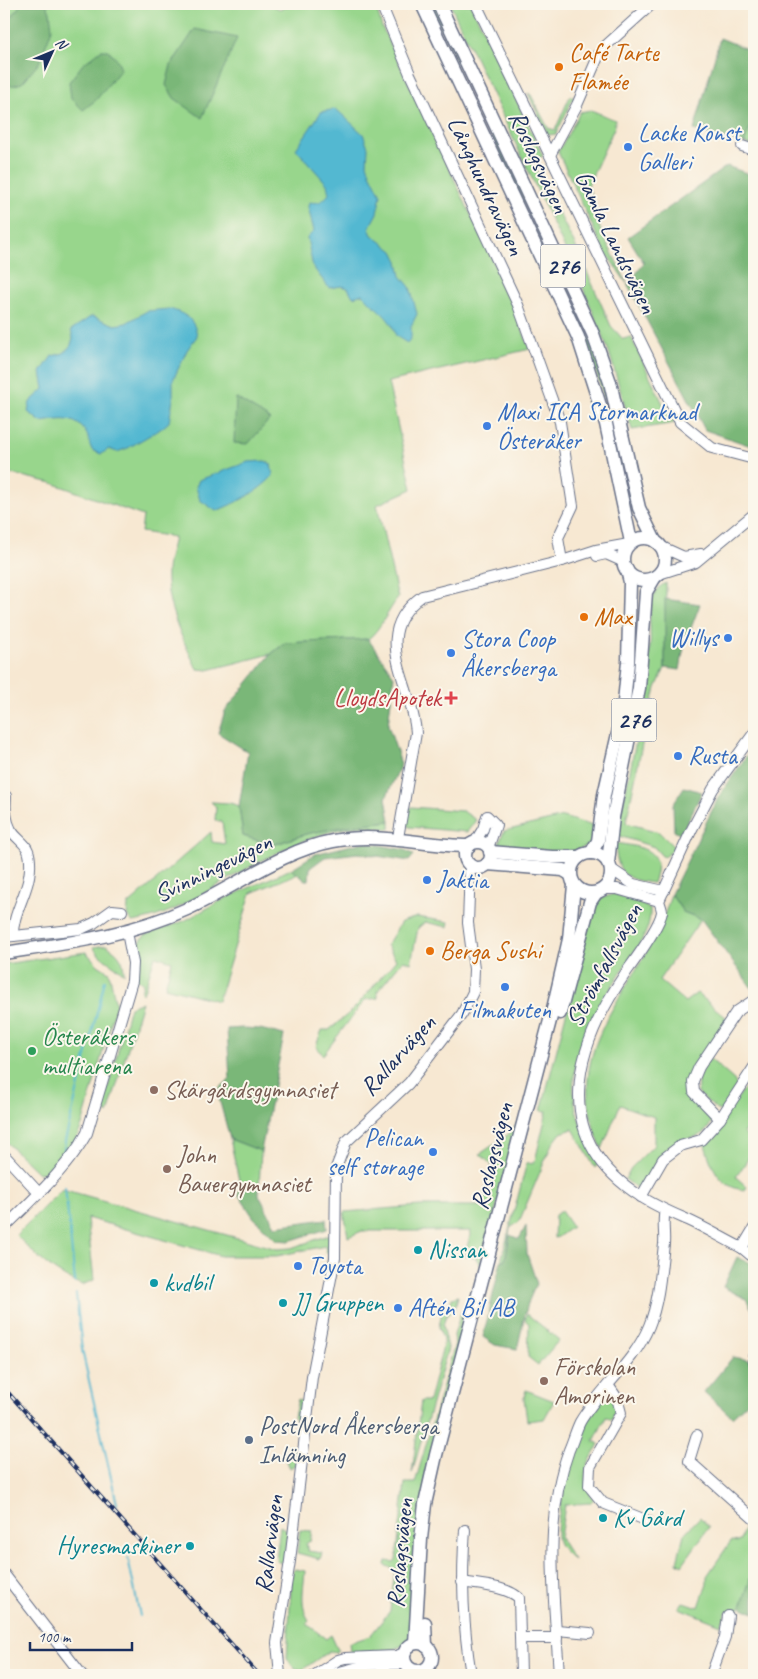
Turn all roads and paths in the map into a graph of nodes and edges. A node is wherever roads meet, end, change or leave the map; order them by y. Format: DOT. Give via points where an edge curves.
graph roads {
  1 [pos="381,4"];
  2 [pos="422,4"];
  3 [pos="439,4"];
  4 [pos="476,4"];
  5 [pos="652,4"];
  6 [pos="742,146"];
  7 [pos="754,150"];
  8 [pos="550,155"];
  9 [pos="754,459"];
  10 [pos="754,514"];
  11 [pos="630,544"];
  12 [pos="659,544"];
  13 [pos="709,551"];
  14 [pos="562,561"];
  15 [pos="625,566"];
  16 [pos="657,575"];
  17 [pos="754,733"];
  18 [pos="6,796"];
  19 [pos="398,838"];
  20 [pos="585,855"];
  21 [pos="477,858"];
  22 [pos="610,866"];
  23 [pos="572,880"];
  24 [pos="600,891"];
  25 [pos="664,891"];
  26 [pos="660,901"];
  27 [pos="122,911"];
  28 [pos="127,932"];
  29 [pos="8,936"];
  30 [pos="4,953"];
  31 [pos="754,1000"];
  32 [pos="754,1067"];
  33 [pos="720,1119"];
  34 [pos="4,1155"];
  35 [pos="40,1193"];
  36 [pos="642,1198"];
  37 [pos="665,1210"];
  38 [pos="4,1228"];
  39 [pos="754,1228"];
  40 [pos="742,1248"];
  41 [pos="754,1258"];
  42 [pos="754,1357"];
  43 [pos="754,1362"];
  44 [pos="608,1385"];
  45 [pos="697,1435"];
  46 [pos="754,1519"];
  47 [pos="648,1521"];
  48 [pos="465,1530"];
  49 [pos="4,1574"];
  50 [pos="462,1582"];
  51 [pos="728,1616"];
  52 [pos="590,1633"];
  53 [pos="557,1634"];
  54 [pos="521,1638"];
  55 [pos="421,1645"];
  56 [pos="405,1659"];
  57 [pos="424,1672"];
  58 [pos="281,1673"];
  59 [pos="82,1675"];
  60 [pos="315,1675"];
  61 [pos="328,1675"];
  62 [pos="471,1675"];
  63 [pos="522,1675"];
  64 [pos="559,1675"];
  65 [pos="711,1675"];
  1 -- 14 [label="street, Långhundravägen" via="410,74 518,305 560,422 573,506 558,538"];
  2 -- 11 [label="main road, Roslagsvägen / 276" via="578,337 606,424"];
  3 -- 12 [label="main road, Roslagsvägen / 276" via="593,334 610,382 639,508"];
  4 -- 8 [label="street, Gamla Landsvägen"];
  5 -- 8 [label="street" via="601,50"];
  6 -- 7 [label="street"];
  8 -- 9 [label="street, Gamla Landsvägen" via="680,422 712,448"];
  10 -- 13 [label="street"];
  11 -- 12 [label="main road" via="641,538"];
  11 -- 14 [label="street"];
  11 -- 15 [label="main road" via="624,552"];
  12 -- 13 [label="street" via="684,557"];
  12 -- 16 [label="main road" via="665,562"];
  13 -- 16 [label="street" via="696,562"];
  14 -- 15 [label="street" via="606,554"];
  14 -- 19 [label="street" via="422,596 408,606 400,618 396,634 398,669 415,718 416,733"];
  15 -- 16 [label="main road" via="642,579"];
  15 -- 20 [label="main road, 276" via="630,582 623,712 604,795 598,841"];
  16 -- 22 [label="main road, 276" via="646,592 639,688 613,816"];
  17 -- 25 [label="street" via="713,789"];
  18 -- 29 [label="street" via="5,812 10,828 28,847 31,862 29,882"];
  19 -- 21 [label="main road, Svinningevägen" via="441,846"];
  19 -- 28 [label="main road, Svinningevägen" via="356,838 314,846 186,909"];
  20 -- 21 [label="main road, Svinningevägen"];
  20 -- 22 [label="main road" via="601,856"];
  20 -- 23 [label="main road, 276" via="572,864"];
  21 -- 23 [label="main road, Svinningevägen" via="552,869"];
  21 -- 58 [label="street, Rallarvägen" via="468,890 473,992 462,1014 414,1077 346,1142 336,1168 335,1258 312,1377 277,1643"];
  22 -- 24 [label="main road, 276" via="611,876"];
  22 -- 25 [label="street, Strömfallsvägen" via="633,884"];
  23 -- 24 [label="main road" via="586,893"];
  23 -- 55 [label="main road, Roslagsvägen / 276" via="569,939 553,1010 425,1504 419,1564"];
  24 -- 26 [label="street, Strömfallsvägen" via="617,889"];
  24 -- 55 [label="main road, Roslagsvägen / 276" via="588,910 436,1480 425,1556"];
  25 -- 26 [label="street, Strömfallsvägen"];
  26 -- 36 [label="street, Strömfallsvägen" via="662,913 596,1022 579,1076 579,1102 592,1147 613,1174"];
  27 -- 29 [label="street" via="112,910 81,929"];
  28 -- 30 [label="main road, Svinningevägen"];
  28 -- 35 [label="street" via="132,981 91,1123 74,1153"];
  31 -- 33 [label="street" via="736,1012 693,1081 694,1092"];
  32 -- 33 [label="street"];
  33 -- 36 [label="street" via="701,1140 680,1146 663,1159"];
  34 -- 35 [label="street"];
  35 -- 38 [label="street"];
  36 -- 37 [label="street, Strömfallsvägen"];
  37 -- 40 [label="street, Strömfallsvägen"];
  37 -- 44 [label="street" via="664,1243 649,1326 633,1355"];
  39 -- 40 [label="street"];
  40 -- 41 [label="street, Strömfallsvägen"];
  42 -- 43 [label="street"];
  44 -- 47 [label="street" via="617,1398 621,1413 590,1467 589,1486 603,1503"];
  44 -- 53 [label="street" via="579,1423 564,1464 553,1518 551,1560"];
  45 -- 46 [label="street" via="689,1462"];
  48 -- 50 [label="street"];
  49 -- 59 [label="street"];
  50 -- 54 [label="street" via="514,1594 520,1604"];
  50 -- 62 [label="street"];
  51 -- 65 [label="street" via="725,1637"];
  52 -- 53 [label="street"];
  53 -- 54 [label="street"];
  53 -- 64 [label="street"];
  54 -- 63 [label="street"];
  55 -- 56 [label="main road" via="407,1649"];
  55 -- 57 [label="main road, 276" via="431,1651 432,1658"];
  56 -- 57 [label="main road, 276" via="414,1670"];
  56 -- 60 [label="street" via="396,1656 345,1658"];
  56 -- 61 [label="street" via="366,1664"];
}
